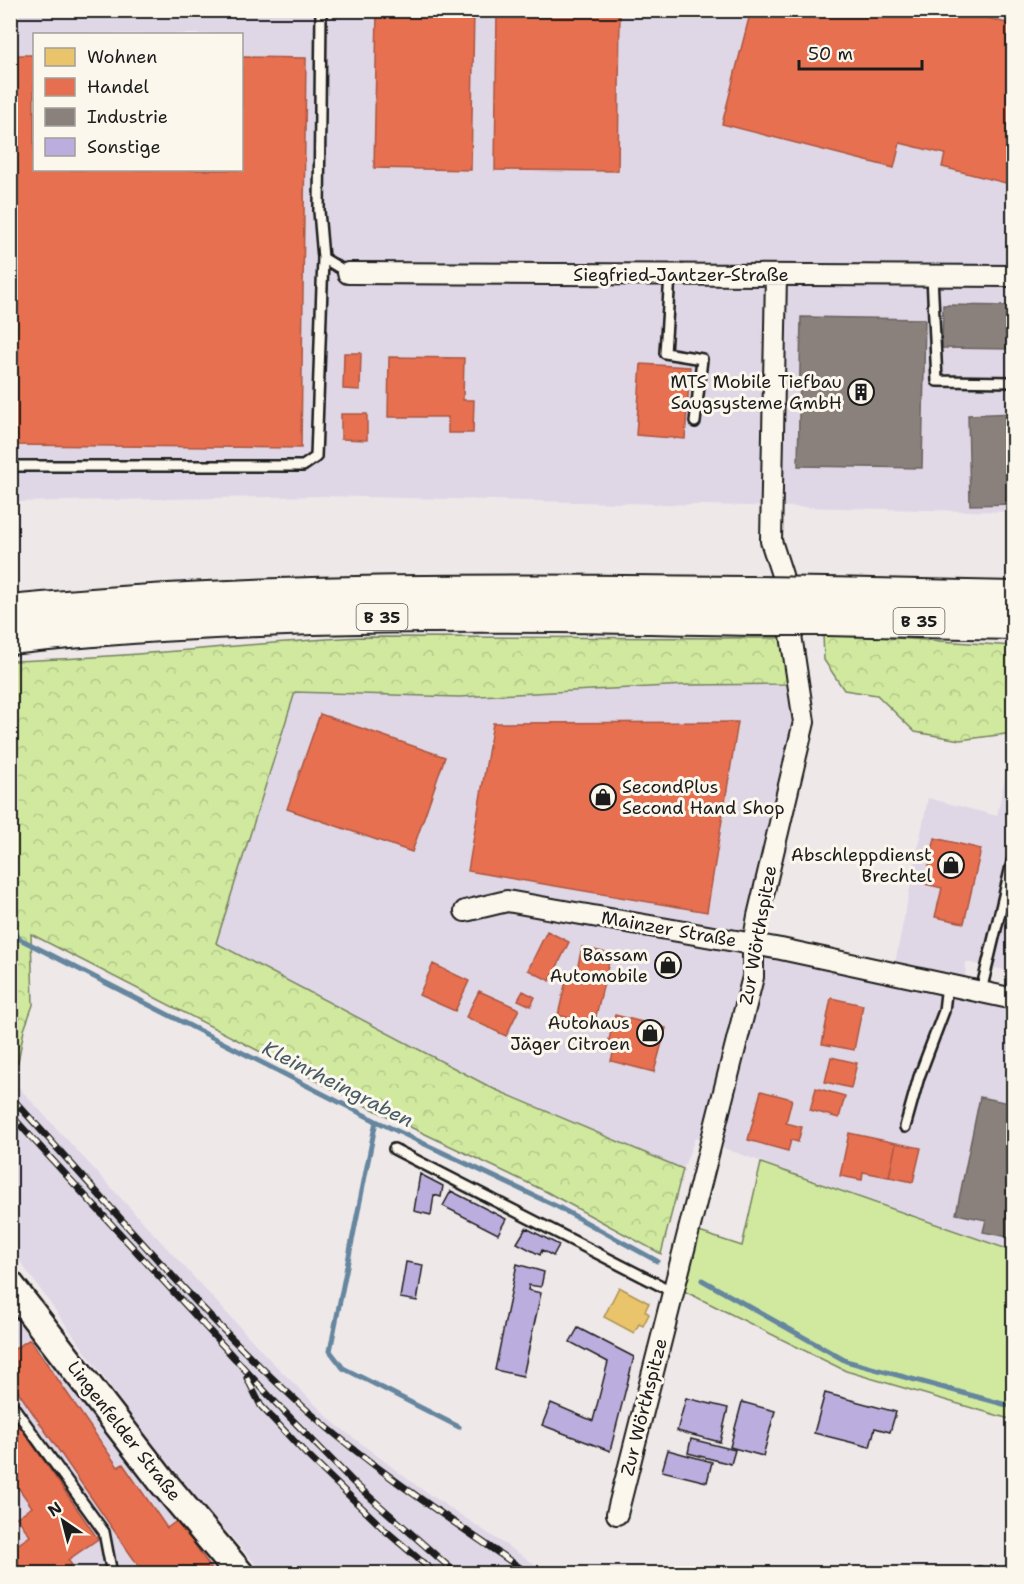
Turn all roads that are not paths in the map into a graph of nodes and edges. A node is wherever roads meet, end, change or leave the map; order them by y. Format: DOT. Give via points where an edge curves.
graph roads {
  1 [pos="321,10"];
  2 [pos="323,258"];
  3 [pos="348,273"];
  4 [pos="670,275"];
  5 [pos="776,275"];
  6 [pos="932,276"];
  7 [pos="1014,276"];
  8 [pos="1014,382"];
  9 [pos="696,422"];
  10 [pos="10,466"];
  11 [pos="1014,598"];
  12 [pos="751,606"];
  13 [pos="826,607"];
  14 [pos="10,612"];
  15 [pos="1014,623"];
  16 [pos="10,638"];
  17 [pos="1014,854"];
  18 [pos="465,911"];
  19 [pos="753,944"];
  20 [pos="947,984"];
  21 [pos="981,992"];
  22 [pos="1014,999"];
  23 [pos="905,1127"];
  24 [pos="394,1149"];
  25 [pos="10,1285"];
  26 [pos="673,1292"];
  27 [pos="10,1402"];
  28 [pos="617,1514"];
  29 [pos="112,1574"];
  30 [pos="240,1574"];
  1 -- 2 [label="lane" via="319,211"];
  2 -- 3 [label="lane"];
  2 -- 10 [label="lane" via="316,457 303,466"];
  3 -- 4 [label="street, Siegfried-Jantzer-Straße"];
  4 -- 5 [label="street, Siegfried-Jantzer-Straße"];
  4 -- 9 [label="lane" via="665,353 702,359"];
  5 -- 6 [label="street, Siegfried-Jantzer-Straße"];
  5 -- 19 [label="street, Zur Wörthspitze" via="771,541 782,575 804,722"];
  6 -- 7 [label="street, Siegfried-Jantzer-Straße"];
  6 -- 8 [label="lane" via="937,381"];
  11 -- 13 [label="highway, B 35"];
  12 -- 13 [label="highway, B 35, bridge"];
  12 -- 14 [label="highway, B 35" via="350,592"];
  12 -- 16 [label="highway, B 35" via="515,616 355,617 126,627"];
  13 -- 15 [label="highway, B 35"];
  17 -- 21 [label="lane"];
  18 -- 19 [label="street, Mainzer Straße" via="507,901"];
  19 -- 20 [label="street, Mainzer Straße"];
  19 -- 26 [label="street, Zur Wörthspitze" via="753,976"];
  20 -- 21 [label="street, Mainzer Straße"];
  20 -- 23 [label="lane" via="944,1011"];
  21 -- 22 [label="street, Mainzer Straße"];
  24 -- 26 [label="lane"];
  25 -- 30 [label="main road, Lingenfelder Straße" via="161,1480"];
  26 -- 28 [label="street, Zur Wörthspitze"];
  27 -- 29 [label="lane" via="104,1532"];
}
